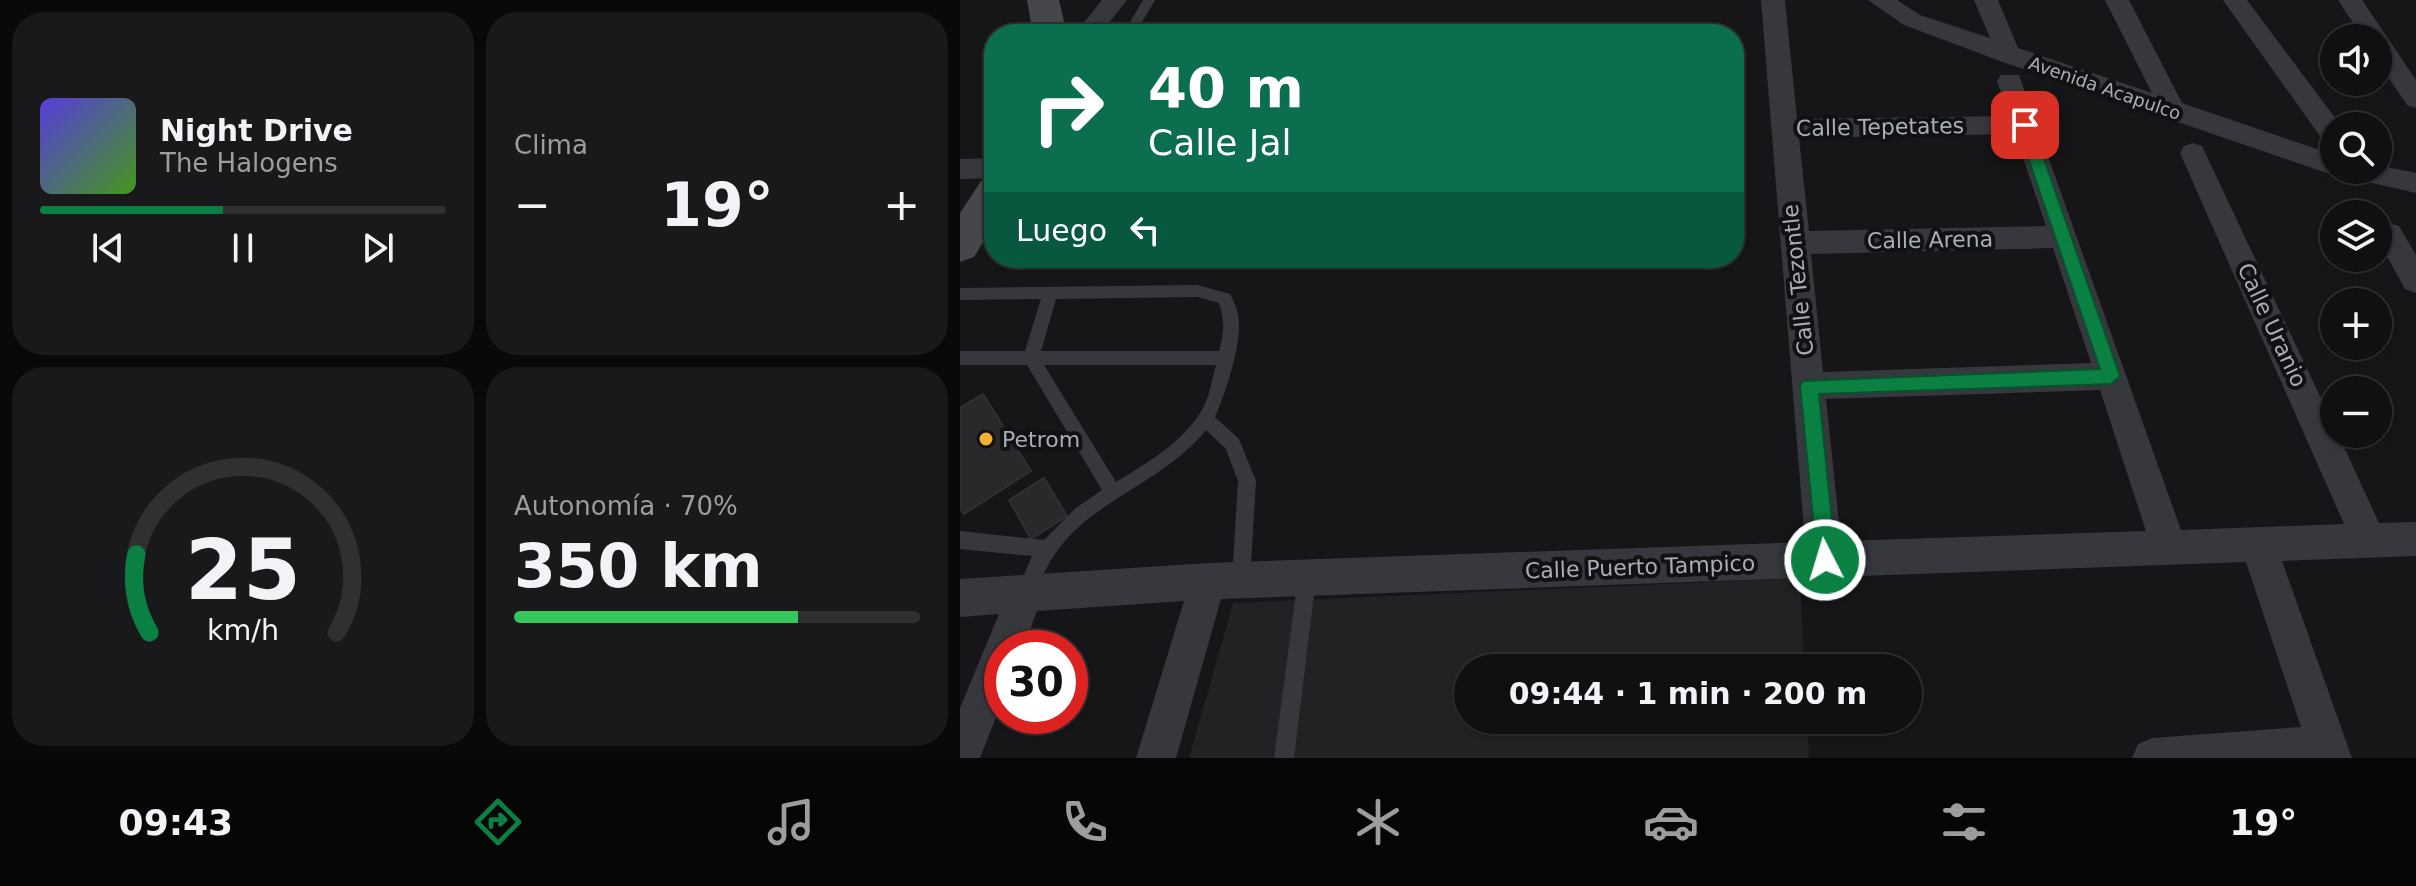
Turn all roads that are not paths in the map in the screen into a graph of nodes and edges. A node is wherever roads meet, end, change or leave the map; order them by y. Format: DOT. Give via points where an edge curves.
graph roads {
  1 [pos="1043,0"];
  2 [pos="1115,0"];
  3 [pos="1149,0"];
  4 [pos="1773,0"];
  5 [pos="1880,0"];
  6 [pos="1986,0"];
  7 [pos="2117,0"];
  8 [pos="2235,0"];
  9 [pos="2350,0"];
  10 [pos="1048,24"];
  11 [pos="1095,24"];
  12 [pos="1135,24"];
  13 [pos="2366,24"];
  14 [pos="2392,64"];
  15 [pos="2009,68"];
  16 [pos="2416,99"];
  17 [pos="2174,112"];
  18 [pos="2320,117"];
  19 [pos="2025,125"];
  20 [pos="1783,129"];
  21 [pos="2193,153"];
  22 [pos="2320,160"];
  23 [pos="984,168"];
  24 [pos="960,169"];
  25 [pos="2392,178"];
  26 [pos="2416,183"];
  27 [pos="984,207"];
  28 [pos="2064,237"];
  29 [pos="2392,239"];
  30 [pos="1795,243"];
  31 [pos="960,246"];
  32 [pos="2416,281"];
  33 [pos="1050,293"];
  34 [pos="960,294"];
  35 [pos="960,358"];
  36 [pos="1031,358"];
  37 [pos="1225,358"];
  38 [pos="2111,376"];
  39 [pos="1809,386"];
  40 [pos="1205,419"];
  41 [pos="1113,492"];
  42 [pos="2416,539"];
  43 [pos="960,540"];
  44 [pos="2370,542"];
  45 [pos="2258,545"];
  46 [pos="2170,548"];
  47 [pos="1046,549"];
  48 [pos="1825,560"];
  49 [pos="1307,578"];
  50 [pos="1224,581"];
  51 [pos="1025,595"];
  52 [pos="960,598"];
  53 [pos="1011,630"];
  54 [pos="984,698"];
  55 [pos="2330,752"];
  56 [pos="960,758"];
  57 [pos="1156,758"];
  58 [pos="1284,758"];
  59 [pos="2152,758"];
  1 -- 10 [label="main road"];
  2 -- 11 [label="street"];
  3 -- 12 [label="lane"];
  4 -- 20 [label="street, Calle Tezontle"];
  5 -- 15 [label="street, Avenida Acapulco"];
  6 -- 15 [label="street"];
  7 -- 17 [label="street"];
  8 -- 18 [label="street"];
  9 -- 13 [label="street"];
  14 -- 16 [label="street"];
  15 -- 17 [label="street, Avenida Acapulco"];
  15 -- 19 [label="street"];
  17 -- 22 [label="street, Avenida Acapulco"];
  19 -- 20 [label="street, Calle Tepetates"];
  19 -- 28 [label="street"];
  20 -- 30 [label="street, Calle Tezontle"];
  21 -- 44 [label="street, Calle Uranio"];
  23 -- 24 [label="street"];
  25 -- 26 [label="street, Avenida Acapulco"];
  27 -- 31 [label="main road"];
  28 -- 30 [label="street, Calle Arena"];
  28 -- 38 [label="street"];
  29 -- 32 [label="street"];
  30 -- 39 [label="street, Calle Tezontle"];
  33 -- 34 [label="lane"];
  33 -- 36 [label="lane"];
  33 -- 37 [label="lane" via="1198,291 1225,298 1235,319"];
  35 -- 36 [label="lane"];
  36 -- 37 [label="lane"];
  36 -- 41 [label="lane"];
  37 -- 40 [label="lane"];
  38 -- 39 [label="street"];
  38 -- 46 [label="street"];
  39 -- 48 [label="street, Calle Tezontle"];
  40 -- 41 [label="lane" via="1180,447"];
  40 -- 50 [label="lane" via="1233,444 1247,481"];
  41 -- 47 [label="lane" via="1077,517"];
  42 -- 44 [label="street, Calle Puerto Tampico"];
  43 -- 47 [label="lane"];
  44 -- 45 [label="street, Calle Puerto Tampico"];
  45 -- 46 [label="street, Calle Puerto Tampico"];
  45 -- 55 [label="street"];
  46 -- 48 [label="street, Calle Puerto Tampico"];
  47 -- 51 [label="lane"];
  48 -- 49 [label="street, Calle Puerto Tampico"];
  49 -- 50 [label="street, Calle Puerto Tampico"];
  49 -- 58 [label="lane"];
  50 -- 51 [label="street, Calle Puerto Tampico"];
  50 -- 57 [label="street"];
  51 -- 52 [label="street, Calle Puerto Tampico"];
  51 -- 53 [label="street"];
  54 -- 56 [label="street"];
  55 -- 59 [label="street"];
}
